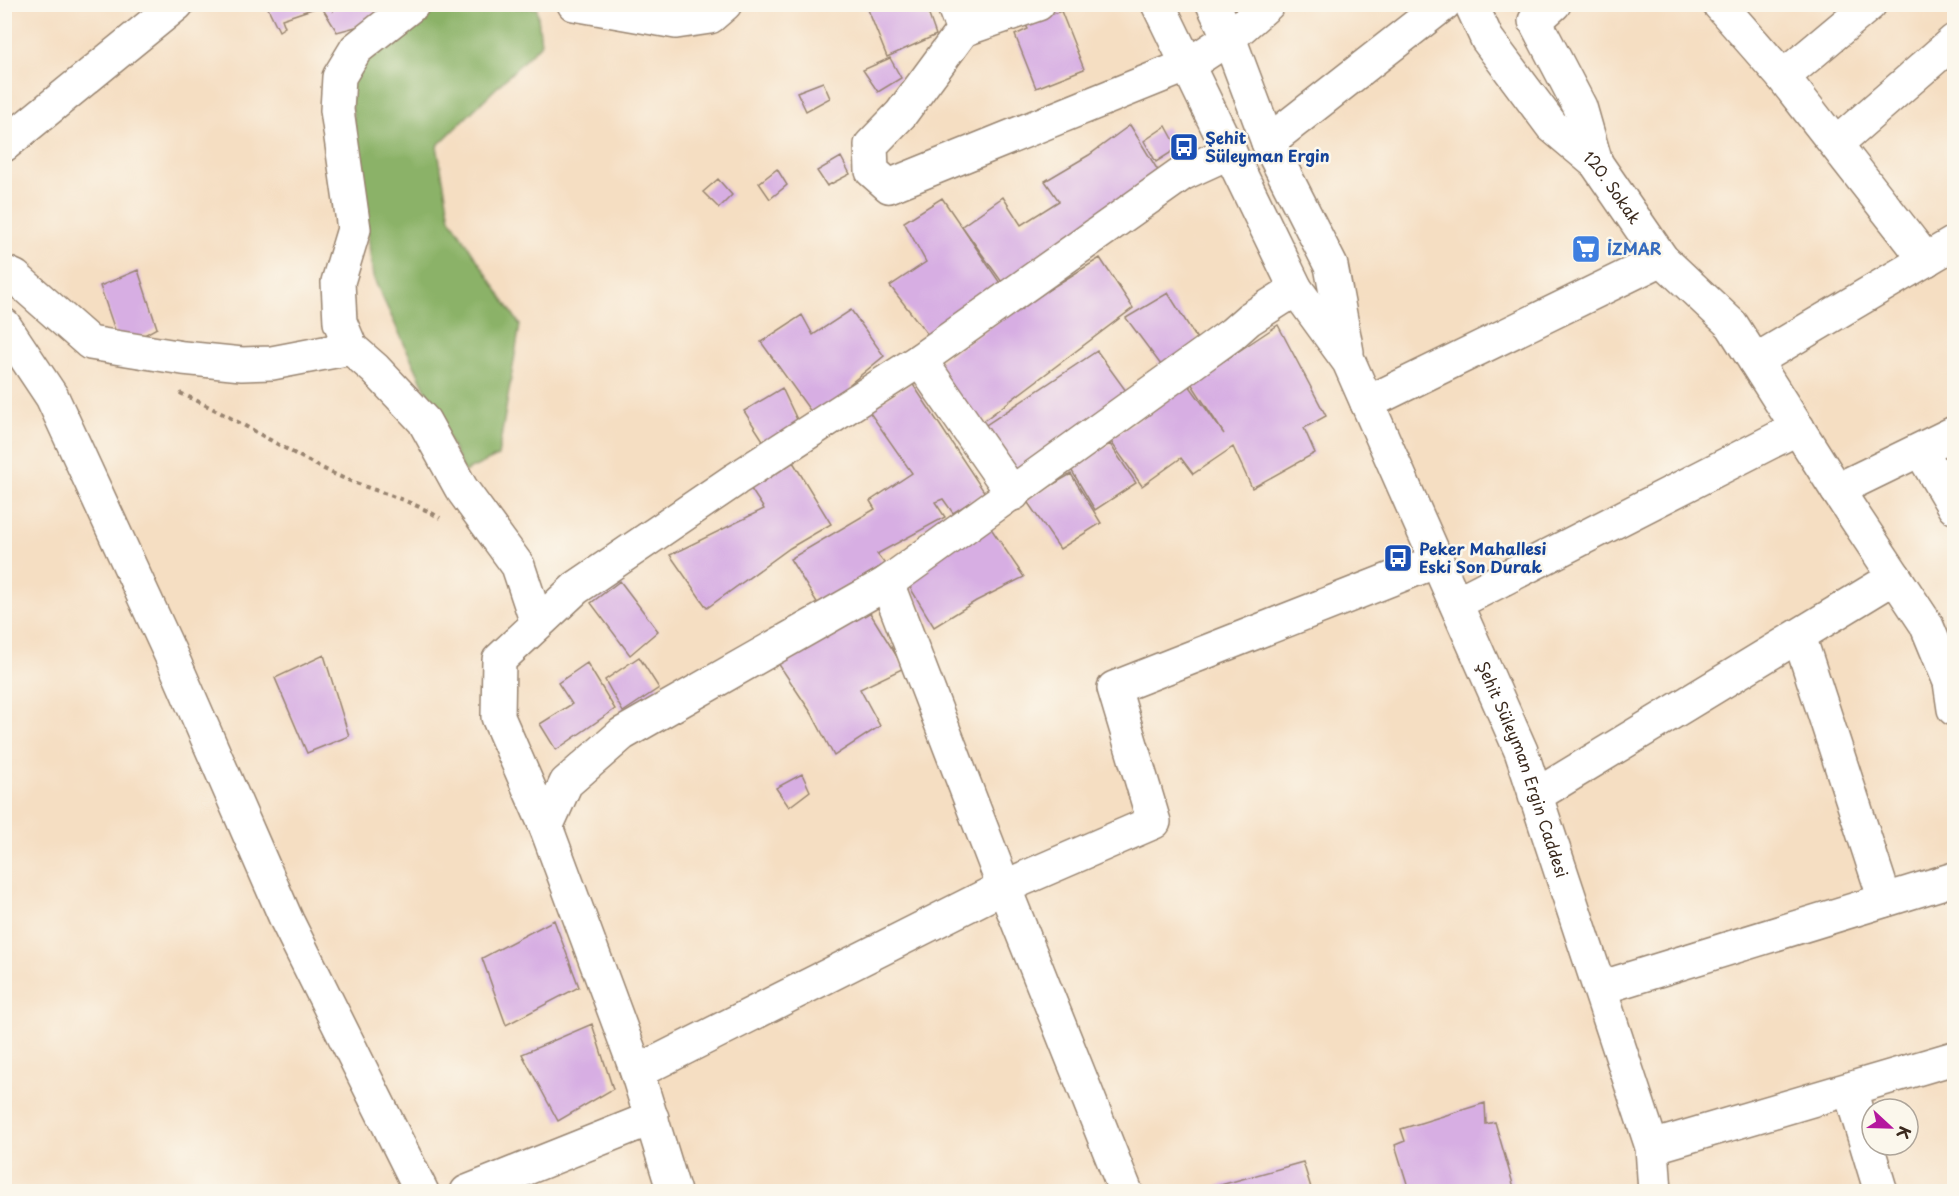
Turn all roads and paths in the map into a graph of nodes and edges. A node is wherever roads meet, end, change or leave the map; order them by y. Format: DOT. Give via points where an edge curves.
graph roads {
  1 [pos="177,4"];
  2 [pos="412,4"];
  3 [pos="574,4"];
  4 [pos="725,4"];
  5 [pos="1038,4"];
  6 [pos="1158,4"];
  7 [pos="1213,4"];
  8 [pos="1268,4"];
  9 [pos="1444,4"];
  10 [pos="1471,4"];
  11 [pos="1554,4"];
  12 [pos="1719,4"];
  13 [pos="1870,4"];
  14 [pos="958,17"];
  15 [pos="1229,38"];
  16 [pos="1954,41"];
  17 [pos="1188,65"];
  18 [pos="1783,77"];
  19 [pos="1268,142"];
  20 [pos="1836,144"];
  21 [pos="4,145"];
  22 [pos="1230,152"];
  23 [pos="1596,163"];
  24 [pos="1954,243"];
  25 [pos="1662,259"];
  26 [pos="1926,260"];
  27 [pos="4,272"];
  28 [pos="1296,289"];
  29 [pos="4,325"];
  30 [pos="351,348"];
  31 [pos="920,360"];
  32 [pos="1755,361"];
  33 [pos="1348,362"];
  34 [pos="170,389"];
  35 [pos="1367,403"];
  36 [pos="1798,428"];
  37 [pos="1954,433"];
  38 [pos="1921,451"];
  39 [pos="1837,490"];
  40 [pos="1013,494"];
  41 [pos="1954,507"];
  42 [pos="442,519"];
  43 [pos="1437,561"];
  44 [pos="1894,577"];
  45 [pos="887,583"];
  46 [pos="1456,603"];
  47 [pos="537,622"];
  48 [pos="1799,636"];
  49 [pos="1954,709"];
  50 [pos="1535,796"];
  51 [pos="546,827"];
  52 [pos="1954,879"];
  53 [pos="1004,887"];
  54 [pos="1885,900"];
  55 [pos="1600,988"];
  56 [pos="1954,1059"];
  57 [pos="637,1072"];
  58 [pos="1850,1090"];
  59 [pos="652,1119"];
  60 [pos="1653,1147"];
  61 [pos="422,1191"];
  62 [pos="467,1191"];
  63 [pos="674,1191"];
  64 [pos="1126,1191"];
  65 [pos="1655,1191"];
  66 [pos="1881,1191"];
  1 -- 21 [label="street"];
  2 -- 30 [label="street" via="356,48 339,77 337,110 354,229 338,282 340,322"];
  3 -- 4 [label="street" via="676,22 710,17"];
  5 -- 14 [label="street"];
  6 -- 17 [label="street, Şehit Süleyman Ergin Caddesi"];
  7 -- 15 [label="street, Şehit Süleyman Ergin Caddesi"];
  8 -- 15 [label="street"];
  9 -- 19 [label="street"];
  10 -- 23 [label="street, 120. Sokak" via="1487,39 1552,126"];
  11 -- 23 [label="street" via="1535,21 1580,107"];
  12 -- 18 [label="street"];
  13 -- 18 [label="street"];
  14 -- 17 [label="street" via="901,114 871,145 872,171 890,186"];
  15 -- 17 [label="street"];
  15 -- 19 [label="street, Şehit Süleyman Ergin Caddesi"];
  16 -- 20 [label="street"];
  17 -- 22 [label="street, Şehit Süleyman Ergin Caddesi"];
  18 -- 20 [label="street"];
  19 -- 33 [label="street, Şehit Süleyman Ergin Caddesi" via="1331,266"];
  20 -- 26 [label="street"];
  22 -- 28 [label="street, Şehit Süleyman Ergin Caddesi"];
  22 -- 31 [label="street" via="1182,174"];
  23 -- 25 [label="street, 120. Sokak"];
  24 -- 26 [label="street"];
  25 -- 32 [label="street, 120. Sokak" via="1732,324"];
  25 -- 35 [label="street"];
  26 -- 32 [label="street"];
  27 -- 30 [label="street" via="15,277 90,343 242,364 272,363"];
  28 -- 33 [label="street, Şehit Süleyman Ergin Caddesi"];
  28 -- 40 [label="street" via="1249,319"];
  29 -- 61 [label="street" via="52,397 287,921"];
  30 -- 47 [label="street" via="424,421 461,489 518,566"];
  31 -- 40 [label="street"];
  31 -- 47 [label="street" via="735,478 576,588"];
  32 -- 36 [label="street, 120. Sokak"];
  33 -- 35 [label="street, Şehit Süleyman Ergin Caddesi"];
  34 -- 42 [label="path" via="213,407 326,470 423,507"];
  35 -- 43 [label="street, Şehit Süleyman Ergin Caddesi"];
  36 -- 39 [label="street, 120. Sokak"];
  36 -- 46 [label="street"];
  37 -- 38 [label="street"];
  38 -- 39 [label="street"];
  38 -- 41 [label="street"];
  39 -- 44 [label="street, 120. Sokak"];
  40 -- 45 [label="street"];
  43 -- 46 [label="street, Şehit Süleyman Ergin Caddesi"];
  43 -- 53 [label="street" via="1114,688 1154,822"];
  44 -- 48 [label="street"];
  44 -- 49 [label="street, 120. Sokak" via="1926,624 1950,682"];
  45 -- 51 [label="street" via="622,734 567,783"];
  45 -- 53 [label="street"];
  46 -- 50 [label="street, Şehit Süleyman Ergin Caddesi" via="1521,751"];
  47 -- 51 [label="street" via="499,660 498,717"];
  48 -- 50 [label="street"];
  48 -- 54 [label="street"];
  50 -- 55 [label="street, Şehit Süleyman Ergin Caddesi"];
  51 -- 57 [label="street"];
  52 -- 54 [label="street"];
  53 -- 57 [label="street"];
  53 -- 64 [label="street"];
  54 -- 55 [label="street"];
  55 -- 60 [label="street, Şehit Süleyman Ergin Caddesi"];
  56 -- 58 [label="street"];
  57 -- 59 [label="street"];
  58 -- 60 [label="street"];
  58 -- 66 [label="street"];
  59 -- 62 [label="street"];
  59 -- 63 [label="street"];
  60 -- 65 [label="street, Şehit Süleyman Ergin Caddesi"];
}
